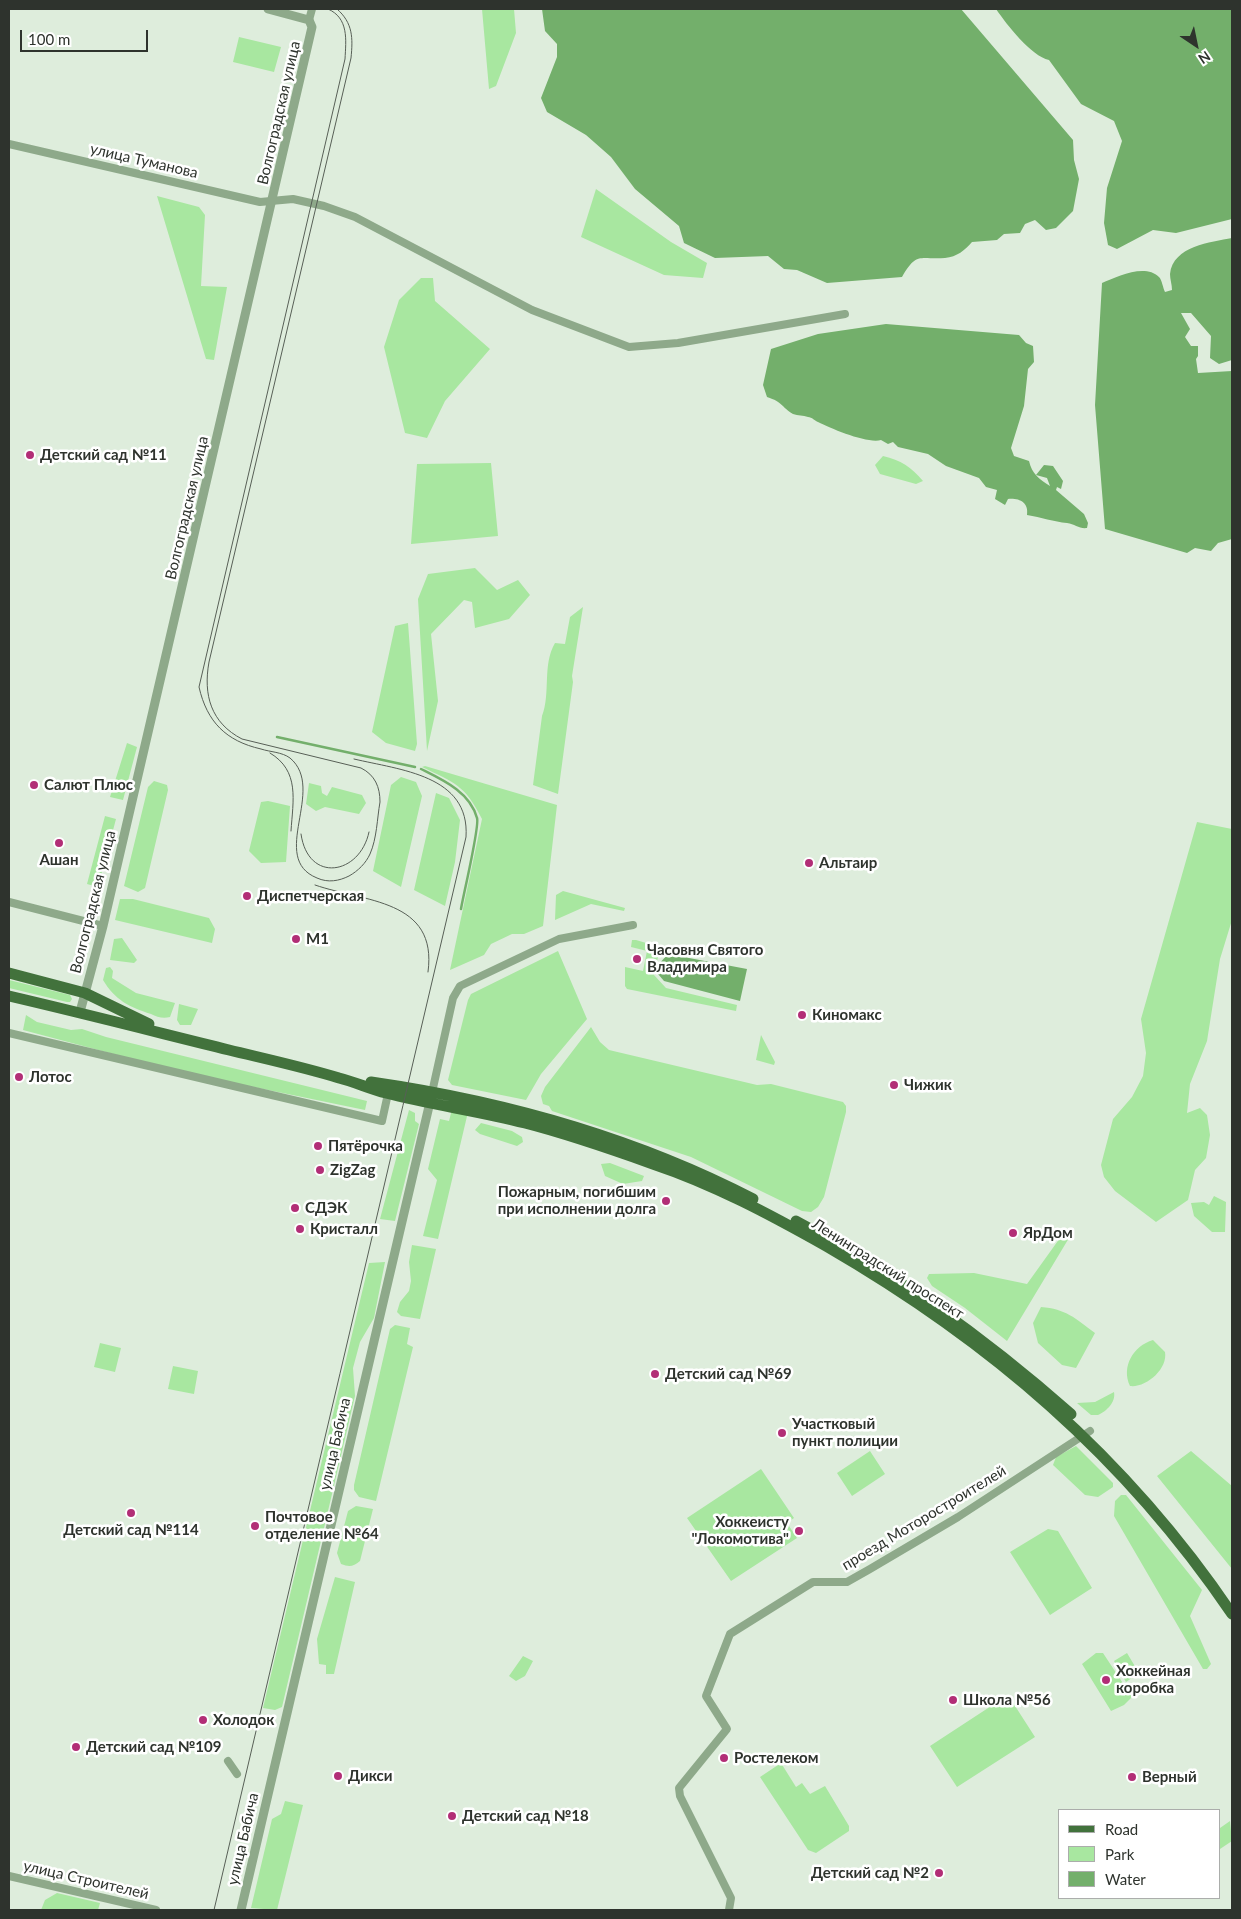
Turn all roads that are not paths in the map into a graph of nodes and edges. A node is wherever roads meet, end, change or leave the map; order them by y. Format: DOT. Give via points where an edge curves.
graph roads {
  1 [pos="268,9"];
  2 [pos="312,9"];
  3 [pos="309,20"];
  4 [pos="9,144"];
  5 [pos="273,201"];
  6 [pos="845,314"];
  7 [pos="9,902"];
  8 [pos="633,925"];
  9 [pos="103,926"];
  10 [pos="9,973"];
  11 [pos="85,993"];
  12 [pos="9,996"];
  13 [pos="80,1012"];
  14 [pos="9,1034"];
  15 [pos="171,1034"];
  16 [pos="389,1089"];
  17 [pos="431,1097"];
  18 [pos="1087,1433"];
  19 [pos="1232,1601"];
  20 [pos="1232,1614"];
  21 [pos="228,1760"];
  22 [pos="237,1774"];
  23 [pos="9,1876"];
  24 [pos="156,1910"];
  25 [pos="241,1910"];
  26 [pos="729,1910"];
  1 -- 3 [label="street"];
  2 -- 3 [label="street, Волгоградская улица"];
  3 -- 5 [label="street, Волгоградская улица" via="312,27"];
  4 -- 5 [label="street, улица Туманова" via="260,202"];
  5 -- 6 [label="street, улица Туманова" via="293,199 355,217 532,310 629,347 678,343"];
  5 -- 9 [label="street, Волгоградская улица"];
  7 -- 9 [label="street"];
  8 -- 17 [label="street" via="550,942 458,988"];
  9 -- 11 [label="street, Волгоградская улица"];
  10 -- 11 [label="main road, Ленинградский проспект"];
  11 -- 13 [label="street, Волгоградская улица"];
  11 -- 15 [label="main road, Ленинградский проспект"];
  12 -- 13 [label="main road, Ленинградский проспект"];
  13 -- 15 [label="main road, Ленинградский проспект"];
  14 -- 16 [label="street" via="382,1121"];
  15 -- 16 [label="main road, Ленинградский проспект"];
  16 -- 17 [label="main road, Ленинградский проспект"];
  17 -- 18 [label="main road, Ленинградский проспект" via="527,1123 655,1164 758,1210 862,1267 940,1318"];
  17 -- 25 [label="street, улица Бабича"];
  18 -- 19 [label="main road, Ленинградский проспект" via="1136,1478 1174,1522"];
  18 -- 20 [label="main road, Ленинградский проспект" via="1173,1532"];
  18 -- 26 [label="street, проезд Моторостроителей" via="958,1517 862,1574 847,1582 813,1582 730,1634 706,1696 728,1729 679,1788 680,1796 731,1898"];
  21 -- 22 [label="street, улица Бабича"];
  23 -- 24 [label="street, улица Строителей"];
}
